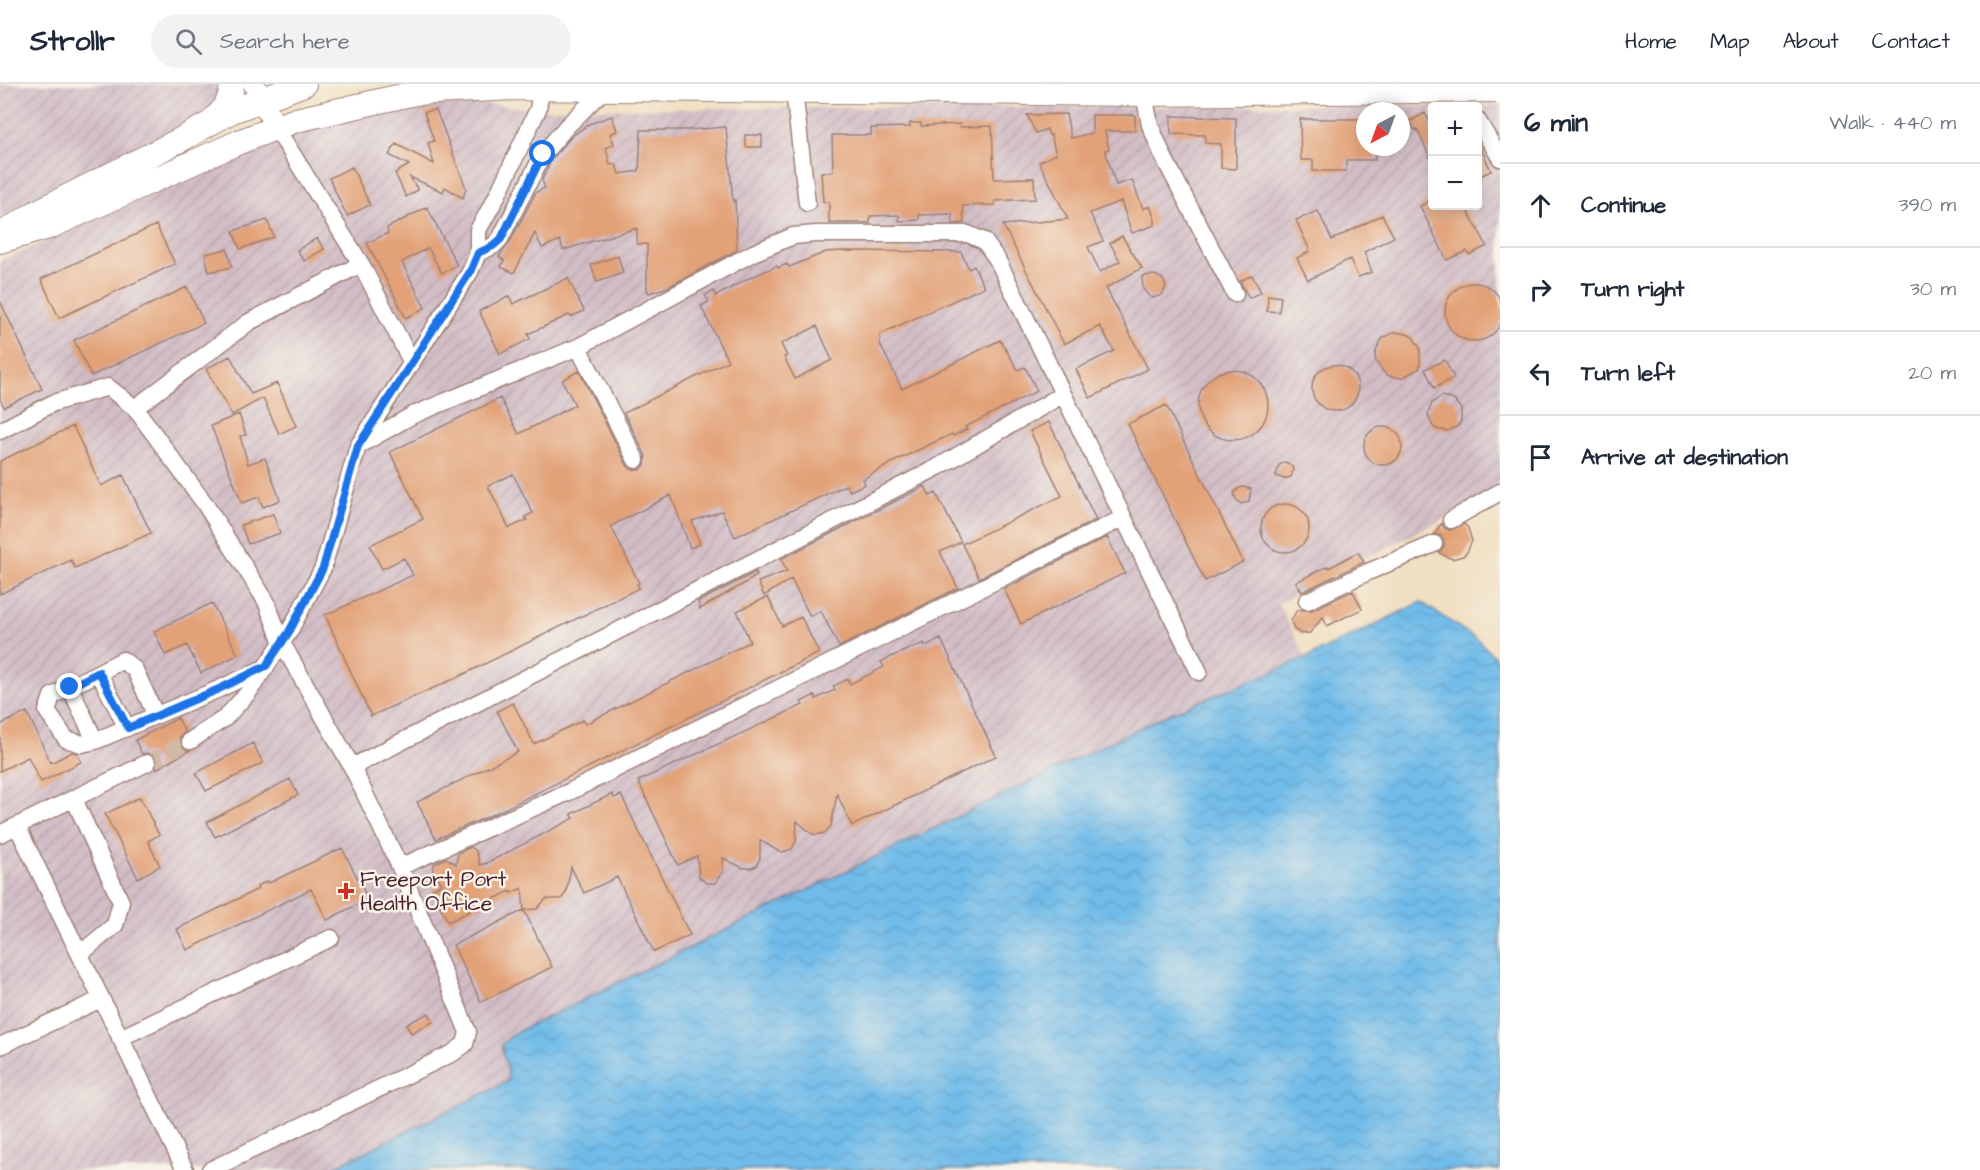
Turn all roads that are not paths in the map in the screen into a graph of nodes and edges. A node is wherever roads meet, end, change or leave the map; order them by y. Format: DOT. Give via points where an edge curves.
graph roads {
  1 [pos="232,84"];
  2 [pos="291,86"];
  3 [pos="542,86"];
  4 [pos="1428,87"];
  5 [pos="604,90"];
  6 [pos="1500,90"];
  7 [pos="257,91"];
  8 [pos="794,91"];
  9 [pos="1144,94"];
  10 [pos="1463,98"];
  11 [pos="212,122"];
  12 [pos="286,124"];
  13 [pos="1482,128"];
  14 [pos="1500,158"];
  15 [pos="807,203"];
  16 [pos="0,235"];
  17 [pos="0,241"];
  18 [pos="478,253"];
  19 [pos="361,264"];
  20 [pos="1235,294"];
  21 [pos="578,347"];
  22 [pos="412,363"];
  23 [pos="1062,395"];
  24 [pos="135,408"];
  25 [pos="0,431"];
  26 [pos="358,446"];
  27 [pos="636,460"];
  28 [pos="1500,492"];
  29 [pos="1123,518"];
  30 [pos="1451,520"];
  31 [pos="1434,544"];
  32 [pos="1307,601"];
  33 [pos="282,644"];
  34 [pos="266,666"];
  35 [pos="99,672"];
  36 [pos="1199,672"];
  37 [pos="70,687"];
  38 [pos="156,716"];
  39 [pos="128,728"];
  40 [pos="95,741"];
  41 [pos="190,741"];
  42 [pos="147,763"];
  43 [pos="352,767"];
  44 [pos="74,799"];
  45 [pos="17,826"];
  46 [pos="0,834"];
  47 [pos="400,867"];
  48 [pos="331,938"];
  49 [pos="80,954"];
  50 [pos="101,999"];
  51 [pos="120,1038"];
  52 [pos="0,1046"];
  53 [pos="185,1170"];
  54 [pos="210,1170"];
  1 -- 11 [label="highway" via="224,110"];
  2 -- 7 [label="highway"];
  2 -- 12 [label="main road"];
  3 -- 5 [label="highway"];
  3 -- 12 [label="highway" via="415,93"];
  3 -- 18 [label="street" via="538,109 478,230"];
  4 -- 9 [label="highway"];
  4 -- 10 [label="highway"];
  5 -- 8 [label="highway"];
  5 -- 18 [label="street" via="543,154 501,239"];
  6 -- 10 [label="highway"];
  7 -- 11 [label="highway"];
  7 -- 12 [label="main road"];
  8 -- 9 [label="highway"];
  8 -- 15 [label="street"];
  9 -- 20 [label="street" via="1150,125 1164,158"];
  11 -- 16 [label="highway"];
  12 -- 17 [label="highway" via="49,227"];
  12 -- 19 [label="street" via="290,151"];
  13 -- 14 [label="street"];
  18 -- 22 [label="street"];
  19 -- 22 [label="street"];
  19 -- 24 [label="street" via="249,322"];
  21 -- 23 [label="street" via="728,265 793,236 968,234 984,241 997,259"];
  21 -- 26 [label="street" via="413,415"];
  21 -- 27 [label="street"];
  22 -- 26 [label="street"];
  23 -- 29 [label="street"];
  23 -- 43 [label="street" via="938,468"];
  24 -- 25 [label="street" via="108,387 53,403"];
  24 -- 33 [label="street" via="205,504 266,601"];
  26 -- 33 [label="street" via="323,568"];
  28 -- 30 [label="street"];
  29 -- 36 [label="street"];
  29 -- 47 [label="street" via="569,792"];
  31 -- 32 [label="street"];
  33 -- 34 [label="street"];
  33 -- 43 [label="street"];
  34 -- 38 [label="street"];
  34 -- 41 [label="street" via="225,718"];
  35 -- 37 [label="street"];
  35 -- 38 [label="street" via="123,660 135,670"];
  35 -- 39 [label="street"];
  37 -- 40 [label="street"];
  37 -- 40 [label="street" via="52,696 47,711 66,739 82,744"];
  38 -- 39 [label="street"];
  39 -- 40 [label="street"];
  42 -- 44 [label="street"];
  43 -- 47 [label="street"];
  44 -- 45 [label="street"];
  44 -- 49 [label="street" via="122,902 115,925"];
  45 -- 46 [label="street"];
  45 -- 49 [label="street"];
  47 -- 54 [label="street" via="468,1032 465,1044"];
  48 -- 51 [label="street"];
  49 -- 50 [label="street"];
  50 -- 51 [label="street"];
  50 -- 52 [label="street"];
  51 -- 53 [label="street"];
}
